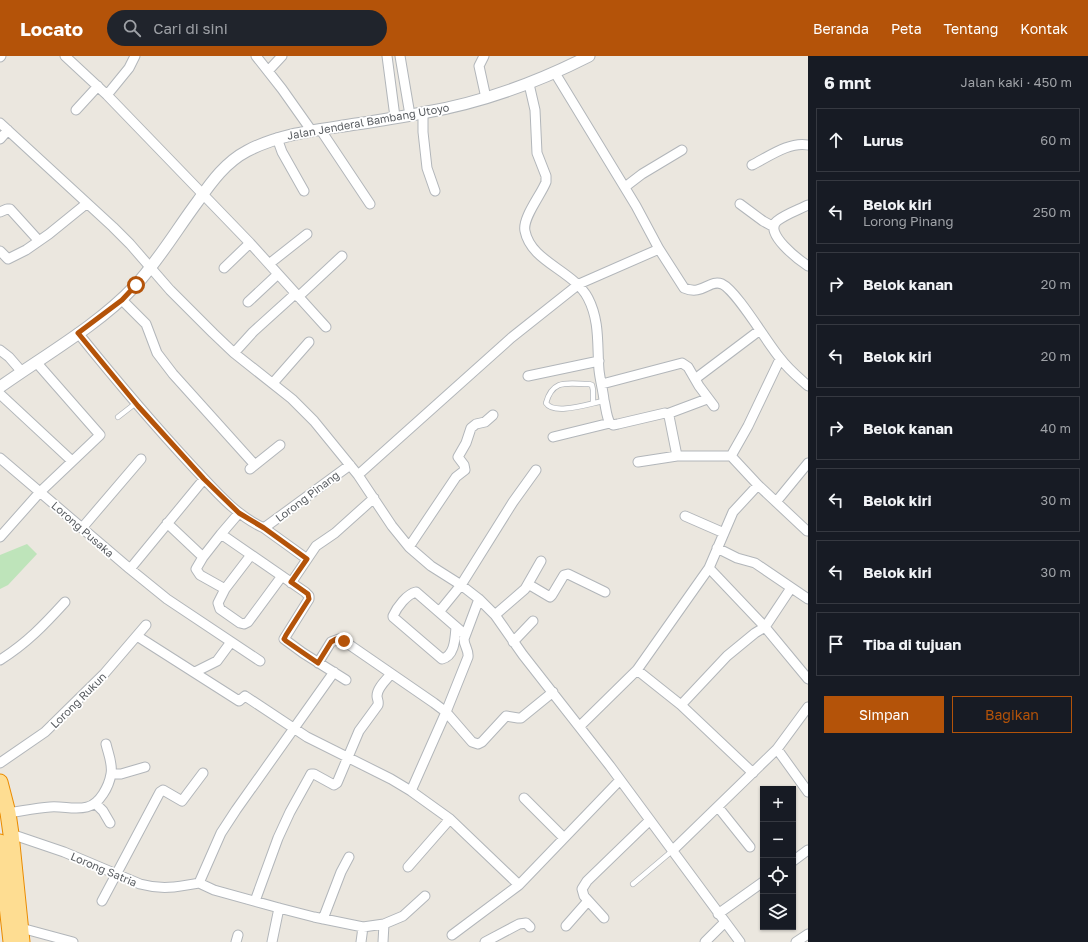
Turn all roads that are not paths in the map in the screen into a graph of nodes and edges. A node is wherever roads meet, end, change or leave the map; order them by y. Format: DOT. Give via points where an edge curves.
graph roads {
  1 [pos="65,56"];
  2 [pos="135,56"];
  3 [pos="256,56"];
  4 [pos="282,56"];
  5 [pos="387,56"];
  6 [pos="400,56"];
  7 [pos="484,56"];
  8 [pos="587,56"];
  9 [pos="269,70"];
  10 [pos="555,73"];
  11 [pos="529,84"];
  12 [pos="98,86"];
  13 [pos="107,94"];
  14 [pos="486,98"];
  15 [pos="76,110"];
  16 [pos="423,113"];
  17 [pos="410,115"];
  18 [pos="395,117"];
  19 [pos="0,123"];
  20 [pos="8,130"];
  21 [pos="315,130"];
  22 [pos="277,138"];
  23 [pos="0,139"];
  24 [pos="808,145"];
  25 [pos="682,150"];
  26 [pos="752,164"];
  27 [pos="625,187"];
  28 [pos="304,191"];
  29 [pos="435,191"];
  30 [pos="202,194"];
  31 [pos="86,204"];
  32 [pos="370,204"];
  33 [pos="740,204"];
  34 [pos="808,204"];
  35 [pos="0,212"];
  36 [pos="774,227"];
  37 [pos="307,234"];
  38 [pos="39,241"];
  39 [pos="250,243"];
  40 [pos="659,249"];
  41 [pos="0,251"];
  42 [pos="342,256"];
  43 [pos="268,264"];
  44 [pos="808,266"];
  45 [pos="224,268"];
  46 [pos="151,269"];
  47 [pos="278,274"];
  48 [pos="579,284"];
  49 [pos="297,295"];
  50 [pos="122,300"];
  51 [pos="248,302"];
  52 [pos="326,327"];
  53 [pos="760,330"];
  54 [pos="78,333"];
  55 [pos="309,342"];
  56 [pos="0,350"];
  57 [pos="234,353"];
  58 [pos="780,359"];
  59 [pos="599,361"];
  60 [pos="36,362"];
  61 [pos="22,372"];
  62 [pos="528,376"];
  63 [pos="695,379"];
  64 [pos="273,383"];
  65 [pos="602,384"];
  66 [pos="808,386"];
  67 [pos="0,388"];
  68 [pos="0,394"];
  69 [pos="707,399"];
  70 [pos="604,400"];
  71 [pos="136,403"];
  72 [pos="593,403"];
  73 [pos="714,406"];
  74 [pos="667,414"];
  75 [pos="493,415"];
  76 [pos="118,417"];
  77 [pos="610,423"];
  78 [pos="553,437"];
  79 [pos="280,445"];
  80 [pos="677,456"];
  81 [pos="731,456"];
  82 [pos="0,458"];
  83 [pos="141,459"];
  84 [pos="72,461"];
  85 [pos="638,462"];
  86 [pos="808,463"];
  87 [pos="350,464"];
  88 [pos="536,470"];
  89 [pos="358,475"];
  90 [pos="204,479"];
  91 [pos="758,485"];
  92 [pos="40,492"];
  93 [pos="374,498"];
  94 [pos="776,502"];
  95 [pos="239,513"];
  96 [pos="685,516"];
  97 [pos="167,523"];
  98 [pos="82,528"];
  99 [pos="264,528"];
  100 [pos="807,531"];
  101 [pos="724,533"];
  102 [pos="221,534"];
  103 [pos="0,537"];
  104 [pos="409,547"];
  105 [pos="718,548"];
  106 [pos="251,555"];
  107 [pos="203,557"];
  108 [pos="307,559"];
  109 [pos="541,561"];
  110 [pos="709,568"];
  111 [pos="130,569"];
  112 [pos="282,576"];
  113 [pos="291,582"];
  114 [pos="528,584"];
  115 [pos="461,585"];
  116 [pos="791,588"];
  117 [pos="225,589"];
  118 [pos="605,592"];
  119 [pos="479,599"];
  120 [pos="808,599"];
  121 [pos="65,602"];
  122 [pos="439,612"];
  123 [pos="495,615"];
  124 [pos="533,621"];
  125 [pos="146,625"];
  126 [pos="765,627"];
  127 [pos="137,636"];
  128 [pos="231,642"];
  129 [pos="513,642"];
  130 [pos="0,660"];
  131 [pos="260,661"];
  132 [pos="318,663"];
  133 [pos="637,670"];
  134 [pos="195,672"];
  135 [pos="334,672"];
  136 [pos="391,674"];
  137 [pos="808,679"];
  138 [pos="346,680"];
  139 [pos="553,692"];
  140 [pos="682,705"];
  141 [pos="808,707"];
  142 [pos="446,712"];
  143 [pos="580,726"];
  144 [pos="295,729"];
  145 [pos="106,744"];
  146 [pos="777,749"];
  147 [pos="347,757"];
  148 [pos="0,763"];
  149 [pos="145,767"];
  150 [pos="203,773"];
  151 [pos="753,773"];
  152 [pos="111,774"];
  153 [pos="620,780"];
  154 [pos="0,782"];
  155 [pos="411,791"];
  156 [pos="808,792"];
  157 [pos="524,798"];
  158 [pos="95,803"];
  159 [pos="718,807"];
  160 [pos="8,813"];
  161 [pos="450,819"];
  162 [pos="650,820"];
  163 [pos="110,823"];
  164 [pos="5,838"];
  165 [pos="564,838"];
  166 [pos="750,847"];
  167 [pos="808,850"];
  168 [pos="672,851"];
  169 [pos="349,857"];
  170 [pos="796,859"];
  171 [pos="408,867"];
  172 [pos="116,874"];
  173 [pos="199,883"];
  174 [pos="633,884"];
  175 [pos="760,884"];
  176 [pos="518,885"];
  177 [pos="425,896"];
  178 [pos="102,901"];
  179 [pos="255,901"];
  180 [pos="588,901"];
  181 [pos="279,908"];
  182 [pos="718,914"];
  183 [pos="604,918"];
  184 [pos="323,919"];
  185 [pos="725,922"];
  186 [pos="384,924"];
  187 [pos="530,926"];
  188 [pos="566,926"];
  189 [pos="364,927"];
  190 [pos="808,934"];
  191 [pos="22,935"];
  192 [pos="452,935"];
  193 [pos="11,942"];
  194 [pos="72,942"];
  195 [pos="272,942"];
  196 [pos="361,942"];
  197 [pos="383,942"];
  198 [pos="485,942"];
  199 [pos="705,942"];
  200 [pos="740,942"];
  201 [pos="796,942"];
  1 -- 12 [label="street"];
  2 -- 13 [label="street" via="129,68"];
  3 -- 9 [label="street"];
  4 -- 9 [label="street"];
  5 -- 18 [label="street"];
  6 -- 17 [label="street"];
  7 -- 14 [label="street" via="479,66"];
  8 -- 10 [label="street, Jalan Jenderal Bambang Utoyo"];
  9 -- 21 [label="street"];
  10 -- 11 [label="street, Jalan Jenderal Bambang Utoyo"];
  10 -- 27 [label="street"];
  11 -- 14 [label="street, Jalan Jenderal Bambang Utoyo"];
  11 -- 48 [label="street" via="536,110 537,152 546,182 524,229 526,237 534,251"];
  12 -- 13 [label="street"];
  12 -- 15 [label="street"];
  13 -- 30 [label="street"];
  14 -- 16 [label="street, Jalan Jenderal Bambang Utoyo"];
  16 -- 17 [label="street, Jalan Jenderal Bambang Utoyo"];
  16 -- 29 [label="street" via="427,168"];
  17 -- 18 [label="street, Jalan Jenderal Bambang Utoyo"];
  18 -- 21 [label="street, Jalan Jenderal Bambang Utoyo"];
  19 -- 20 [label="street"];
  20 -- 23 [label="street"];
  20 -- 31 [label="street"];
  21 -- 22 [label="street, Jalan Jenderal Bambang Utoyo"];
  21 -- 32 [label="street"];
  22 -- 28 [label="street"];
  22 -- 30 [label="street, Jalan Jenderal Bambang Utoyo" via="236,158 220,172"];
  24 -- 26 [label="street" via="791,145"];
  25 -- 27 [label="street"];
  27 -- 40 [label="street"];
  30 -- 39 [label="street"];
  30 -- 46 [label="street, Jalan Jenderal Bambang Utoyo"];
  31 -- 38 [label="street"];
  31 -- 46 [label="street" via="126,240"];
  33 -- 36 [label="street"];
  34 -- 36 [label="street"];
  35 -- 38 [label="street" via="10,209"];
  36 -- 44 [label="street" via="778,239"];
  37 -- 43 [label="street"];
  38 -- 41 [label="street" via="10,258 6,258"];
  39 -- 43 [label="street"];
  39 -- 45 [label="street"];
  40 -- 48 [label="street"];
  40 -- 53 [label="street" via="684,288 691,291 714,283 723,285 730,290"];
  42 -- 49 [label="street"];
  43 -- 47 [label="street"];
  46 -- 50 [label="street, Jalan Jenderal Bambang Utoyo"];
  46 -- 57 [label="street"];
  47 -- 49 [label="street"];
  47 -- 51 [label="street"];
  48 -- 59 [label="street" via="596,319"];
  48 -- 89 [label="street" via="510,339"];
  49 -- 52 [label="street"];
  49 -- 57 [label="street" via="253,332"];
  50 -- 54 [label="street, Jalan Jenderal Bambang Utoyo"];
  50 -- 79 [label="street" via="146,324 157,353 173,374 253,467"];
  53 -- 58 [label="street"];
  53 -- 63 [label="street"];
  54 -- 60 [label="street, Jalan Jenderal Bambang Utoyo"];
  54 -- 71 [label="street, Lorong Pinang"];
  55 -- 64 [label="street"];
  56 -- 61 [label="street" via="9,356"];
  57 -- 64 [label="street"];
  58 -- 66 [label="street"];
  58 -- 81 [label="street"];
  59 -- 62 [label="street"];
  59 -- 65 [label="street"];
  60 -- 61 [label="street, Jalan Jenderal Bambang Utoyo"];
  60 -- 84 [label="street" via="100,434"];
  61 -- 67 [label="street, Jalan Jenderal Bambang Utoyo"];
  63 -- 65 [label="street" via="688,366 682,363"];
  63 -- 69 [label="street"];
  64 -- 87 [label="street" via="314,421"];
  65 -- 70 [label="street"];
  68 -- 84 [label="street"];
  69 -- 73 [label="street"];
  69 -- 74 [label="street"];
  70 -- 72 [label="lane"];
  70 -- 77 [label="street"];
  71 -- 76 [label="lane"];
  71 -- 90 [label="street, Lorong Pinang"];
  72 -- 72 [label="lane" via="565,409 548,407 546,403 553,388 562,383 592,385"];
  74 -- 77 [label="street" via="662,412 618,424"];
  74 -- 80 [label="street"];
  75 -- 104 [label="street" via="471,428 458,457 465,470 456,477"];
  77 -- 78 [label="street"];
  80 -- 81 [label="street"];
  80 -- 85 [label="street"];
  81 -- 91 [label="street"];
  82 -- 92 [label="street, Lorong Pusaka"];
  83 -- 98 [label="street"];
  84 -- 92 [label="street"];
  86 -- 94 [label="street"];
  87 -- 89 [label="street"];
  87 -- 99 [label="street, Lorong Pinang"];
  88 -- 115 [label="street"];
  89 -- 93 [label="street"];
  90 -- 95 [label="street, Lorong Pinang"];
  90 -- 97 [label="street"];
  91 -- 94 [label="street"];
  91 -- 101 [label="street" via="733,512"];
  92 -- 98 [label="street, Lorong Pusaka"];
  92 -- 103 [label="street"];
  93 -- 104 [label="street"];
  93 -- 108 [label="street" via="335,533 316,546"];
  94 -- 100 [label="street"];
  95 -- 99 [label="street, Lorong Pinang"];
  95 -- 102 [label="street"];
  96 -- 101 [label="street"];
  97 -- 107 [label="street"];
  97 -- 111 [label="street"];
  98 -- 111 [label="street, Lorong Pusaka"];
  99 -- 108 [label="street, Lorong Pinang"];
  101 -- 105 [label="street"];
  102 -- 106 [label="street"];
  102 -- 107 [label="street"];
  104 -- 115 [label="street" via="431,566"];
  105 -- 110 [label="street"];
  105 -- 116 [label="street" via="737,558 755,563"];
  106 -- 112 [label="street"];
  106 -- 117 [label="street"];
  107 -- 117 [label="street" via="196,569 198,572"];
  108 -- 113 [label="street"];
  109 -- 114 [label="street"];
  110 -- 126 [label="street"];
  110 -- 133 [label="street"];
  111 -- 128 [label="street, Lorong Pusaka" via="167,599"];
  112 -- 113 [label="street"];
  112 -- 117 [label="street" via="246,624 240,623 218,606"];
  113 -- 132 [label="street" via="308,594 309,599 284,639"];
  114 -- 118 [label="street" via="550,597 564,575 568,574"];
  114 -- 123 [label="street"];
  115 -- 119 [label="street"];
  115 -- 122 [label="street"];
  116 -- 120 [label="street"];
  116 -- 126 [label="street"];
  119 -- 123 [label="street"];
  119 -- 142 [label="street" via="464,639 469,654"];
  121 -- 130 [label="street" via="31,637"];
  122 -- 122 [label="street" via="459,630 454,646 442,659 392,616 414,592"];
  123 -- 129 [label="street"];
  124 -- 129 [label="street"];
  125 -- 127 [label="street, Lorong Rukun"];
  126 -- 137 [label="street"];
  126 -- 140 [label="street" via="727,656"];
  127 -- 134 [label="street"];
  127 -- 148 [label="street, Lorong Rukun" via="104,674 45,732"];
  128 -- 131 [label="street"];
  128 -- 134 [label="street" via="217,661"];
  129 -- 139 [label="street"];
  132 -- 135 [label="street"];
  132 -- 136 [label="street" via="331,642 339,639"];
  133 -- 140 [label="street"];
  133 -- 143 [label="street"];
  134 -- 144 [label="street" via="239,702 246,696"];
  135 -- 138 [label="street"];
  135 -- 144 [label="street"];
  136 -- 142 [label="street"];
  136 -- 147 [label="street" via="378,691 378,705 359,731"];
  139 -- 142 [label="street" via="521,718 506,716 478,744 472,742"];
  139 -- 143 [label="street"];
  140 -- 151 [label="street"];
  141 -- 146 [label="street"];
  142 -- 155 [label="street"];
  143 -- 153 [label="street"];
  144 -- 147 [label="street"];
  144 -- 173 [label="street" via="221,833"];
  145 -- 152 [label="street"];
  146 -- 151 [label="street"];
  146 -- 156 [label="street"];
  147 -- 155 [label="street"];
  147 -- 179 [label="street" via="336,784 314,774 310,776 278,838"];
  149 -- 152 [label="street" via="121,774"];
  150 -- 172 [label="street" via="182,801 163,790 160,792"];
  151 -- 159 [label="street"];
  152 -- 158 [label="street" via="107,786"];
  153 -- 162 [label="street"];
  153 -- 165 [label="street"];
  154 -- 160 [label="highway"];
  155 -- 161 [label="street"];
  157 -- 165 [label="street"];
  158 -- 160 [label="street" via="88,807 50,807"];
  158 -- 163 [label="street"];
  159 -- 166 [label="street"];
  159 -- 168 [label="street"];
  160 -- 164 [label="highway"];
  161 -- 171 [label="street"];
  161 -- 176 [label="street"];
  162 -- 168 [label="street"];
  162 -- 180 [label="street" via="583,887 582,894"];
  164 -- 172 [label="street, Lorong Satria" via="64,852"];
  164 -- 191 [label="highway"];
  164 -- 193 [label="highway"];
  165 -- 176 [label="street"];
  167 -- 170 [label="street"];
  168 -- 174 [label="lane"];
  168 -- 182 [label="street"];
  169 -- 184 [label="street"];
  172 -- 173 [label="street, Lorong Satria" via="156,888"];
  172 -- 178 [label="street"];
  173 -- 179 [label="street" via="214,890"];
  175 -- 182 [label="street"];
  176 -- 192 [label="street"];
  177 -- 186 [label="street" via="406,914"];
  179 -- 181 [label="street"];
  180 -- 183 [label="street"];
  180 -- 188 [label="street"];
  181 -- 184 [label="street"];
  181 -- 195 [label="street"];
  182 -- 185 [label="street"];
  184 -- 189 [label="street"];
  185 -- 199 [label="street"];
  185 -- 200 [label="street"];
  186 -- 189 [label="street"];
  186 -- 197 [label="street"];
  187 -- 198 [label="street" via="526,923 519,924"];
  189 -- 196 [label="street"];
  190 -- 201 [label="street"];
  191 -- 194 [label="street"];
}
